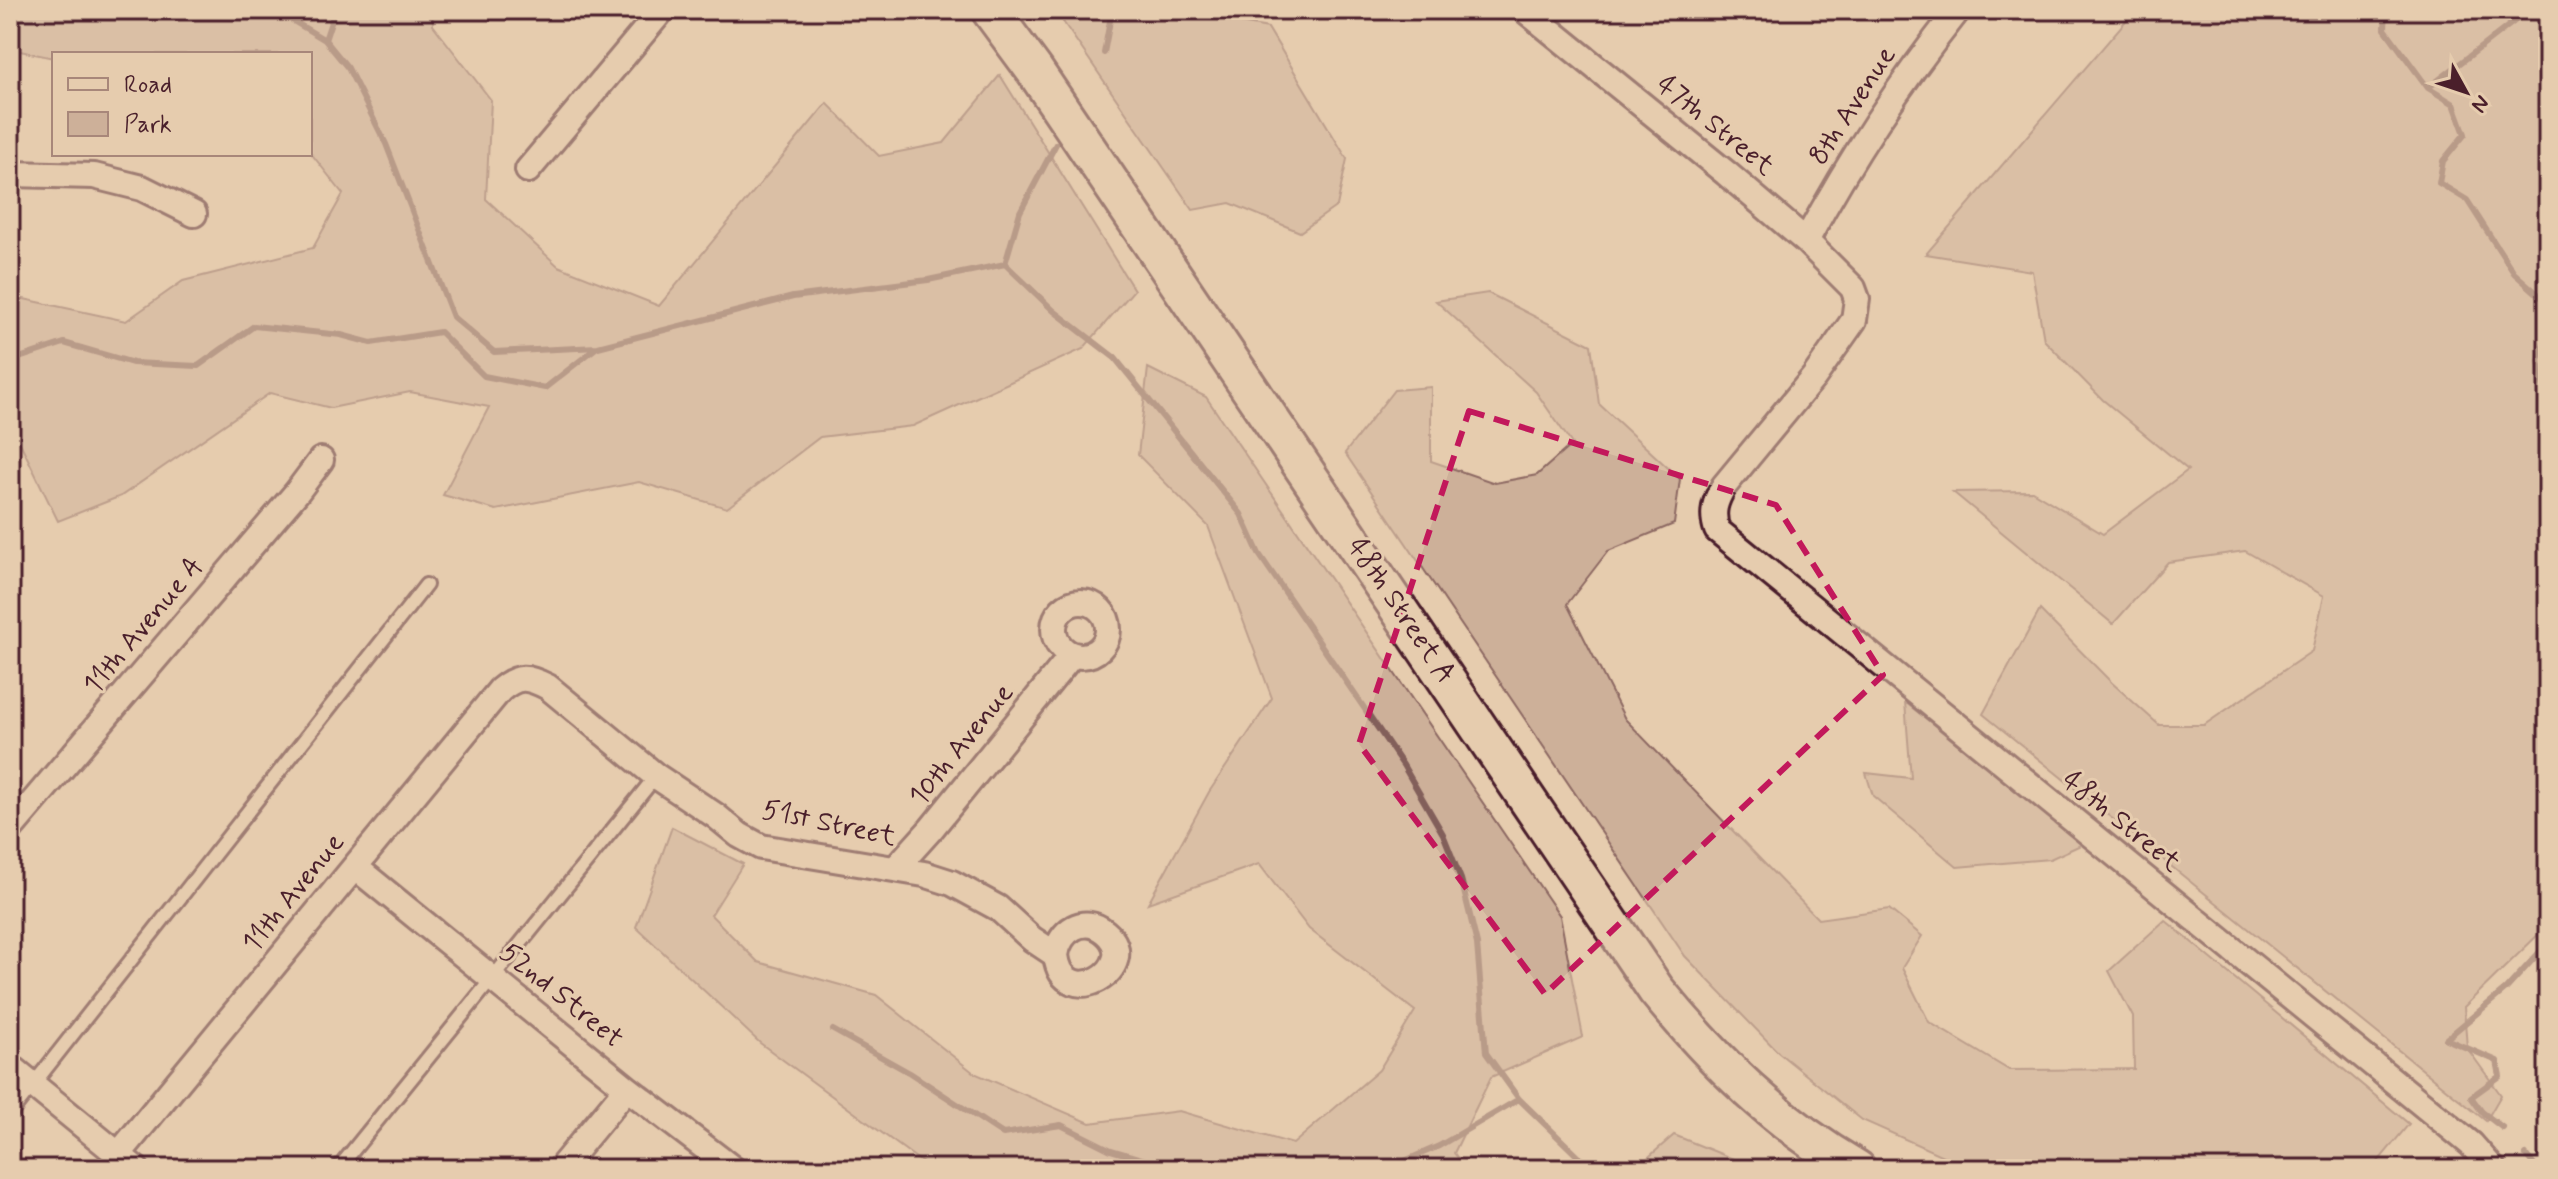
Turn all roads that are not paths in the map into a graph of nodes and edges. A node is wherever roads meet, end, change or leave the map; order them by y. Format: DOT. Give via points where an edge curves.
graph roads {
  1 [pos="662,10"];
  2 [pos="990,10"];
  3 [pos="1525,10"];
  4 [pos="1958,10"];
  5 [pos="528,170"];
  6 [pos="10,174"];
  7 [pos="194,214"];
  8 [pos="1806,241"];
  9 [pos="321,460"];
  10 [pos="1713,520"];
  11 [pos="426,585"];
  12 [pos="1072,655"];
  13 [pos="522,677"];
  14 [pos="656,776"];
  15 [pos="10,829"];
  16 [pos="355,867"];
  17 [pos="895,869"];
  18 [pos="1056,955"];
  19 [pos="492,979"];
  20 [pos="10,1066"];
  21 [pos="33,1085"];
  22 [pos="627,1088"];
  23 [pos="10,1114"];
  24 [pos="127,1162"];
  25 [pos="338,1169"];
  26 [pos="560,1169"];
  27 [pos="733,1169"];
  28 [pos="1857,1169"];
  29 [pos="2493,1169"];
  1 -- 5 [label="street"];
  2 -- 28 [label="street, 48th Street A" via="1656,990 1758,1100"];
  3 -- 8 [label="street, 47th Street"];
  4 -- 8 [label="street, 8th Avenue" via="1899,86"];
  6 -- 7 [label="street" via="94,176 142,188"];
  8 -- 10 [label="street, 47th Street" via="1853,288 1854,320 1724,486"];
  9 -- 15 [label="street, 11th Avenue A"];
  10 -- 29 [label="street, 48th Street" via="1730,544 2471,1144"];
  11 -- 21 [label="lane"];
  12 -- 17 [label="street, 10th Avenue"];
  13 -- 14 [label="street, 51st Street" via="568,702"];
  13 -- 16 [label="street, 11th Avenue" via="500,690"];
  14 -- 17 [label="street, 51st Street" via="761,847"];
  14 -- 19 [label="lane"];
  16 -- 19 [label="street, 52nd Street"];
  16 -- 24 [label="street, 11th Avenue"];
  17 -- 18 [label="street, 51st Street" via="971,892"];
  19 -- 22 [label="street, 52nd Street"];
  19 -- 25 [label="lane"];
  20 -- 21 [label="street"];
  21 -- 23 [label="lane"];
  21 -- 24 [label="street"];
  22 -- 26 [label="street"];
  22 -- 27 [label="street, 52nd Street"];
}
